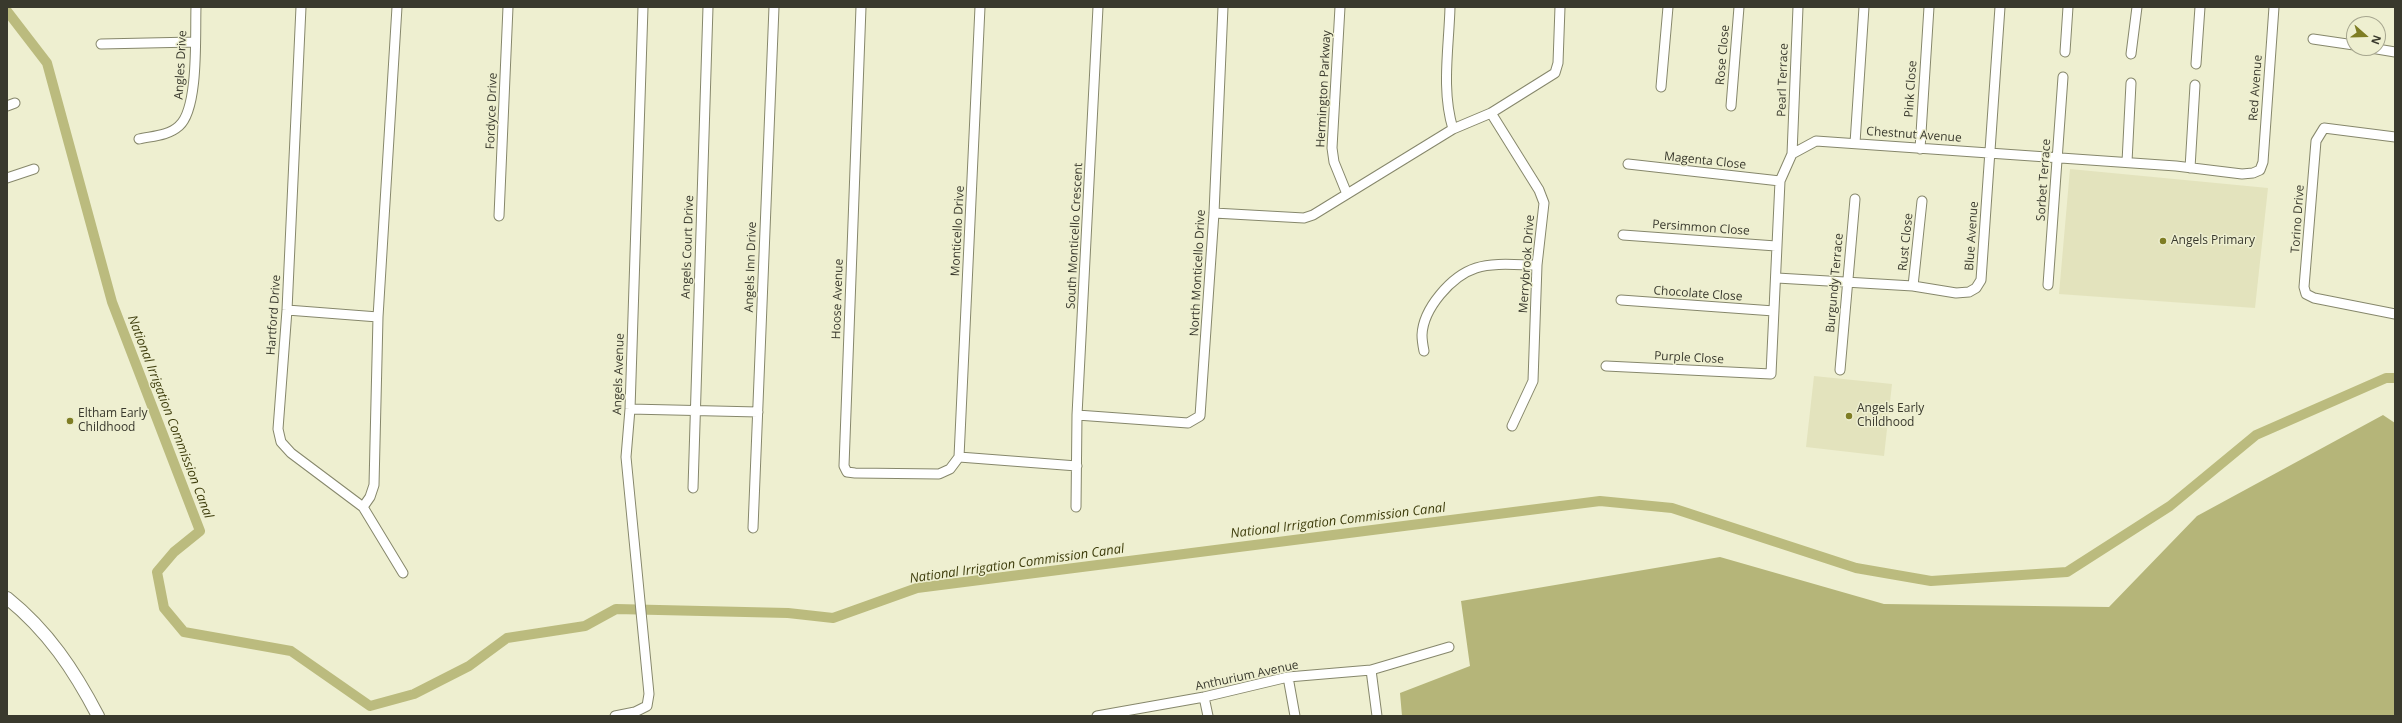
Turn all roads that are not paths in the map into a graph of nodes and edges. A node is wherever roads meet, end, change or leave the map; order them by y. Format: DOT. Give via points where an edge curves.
graph roads {
  1 [pos="196,7"];
  2 [pos="301,7"];
  3 [pos="397,7"];
  4 [pos="508,7"];
  5 [pos="642,7"];
  6 [pos="708,7"];
  7 [pos="774,7"];
  8 [pos="861,7"];
  9 [pos="980,7"];
  10 [pos="1098,7"];
  11 [pos="1223,7"];
  12 [pos="1340,7"];
  13 [pos="1450,7"];
  14 [pos="1560,7"];
  15 [pos="1668,7"];
  16 [pos="1739,7"];
  17 [pos="1798,7"];
  18 [pos="1864,7"];
  19 [pos="1929,7"];
  20 [pos="2000,7"];
  21 [pos="2068,7"];
  22 [pos="2137,7"];
  23 [pos="2200,7"];
  24 [pos="2274,7"];
  25 [pos="2313,39"];
  26 [pos="194,42"];
  27 [pos="101,44"];
  28 [pos="2346,44"];
  29 [pos="2065,52"];
  30 [pos="2132,54"];
  31 [pos="2196,64"];
  32 [pos="2063,77"];
  33 [pos="2131,83"];
  34 [pos="2195,85"];
  35 [pos="1661,87"];
  36 [pos="1731,106"];
  37 [pos="1491,113"];
  38 [pos="1453,129"];
  39 [pos="2395,137"];
  40 [pos="139,139"];
  41 [pos="1855,143"];
  42 [pos="1920,149"];
  43 [pos="1990,152"];
  44 [pos="1792,154"];
  45 [pos="2057,157"];
  46 [pos="2127,162"];
  47 [pos="1628,164"];
  48 [pos="2190,168"];
  49 [pos="34,169"];
  50 [pos="2260,170"];
  51 [pos="7,178"];
  52 [pos="1780,181"];
  53 [pos="1347,194"];
  54 [pos="1855,199"];
  55 [pos="1922,201"];
  56 [pos="1214,213"];
  57 [pos="499,216"];
  58 [pos="1624,234"];
  59 [pos="1776,246"];
  60 [pos="1537,265"];
  61 [pos="1777,278"];
  62 [pos="1848,281"];
  63 [pos="2048,285"];
  64 [pos="1913,286"];
  65 [pos="1621,300"];
  66 [pos="287,310"];
  67 [pos="1774,311"];
  68 [pos="2395,314"];
  69 [pos="378,317"];
  70 [pos="1424,351"];
  71 [pos="1606,366"];
  72 [pos="1840,370"];
  73 [pos="630,409"];
  74 [pos="695,411"];
  75 [pos="758,412"];
  76 [pos="1078,415"];
  77 [pos="1512,426"];
  78 [pos="959,457"];
  79 [pos="1077,466"];
  80 [pos="692,488"];
  81 [pos="363,507"];
  82 [pos="1076,507"];
  83 [pos="754,528"];
  84 [pos="403,573"];
  85 [pos="7,598"];
  86 [pos="1448,647"];
  87 [pos="1371,670"];
  88 [pos="1288,677"];
  89 [pos="1204,697"];
  90 [pos="98,716"];
  91 [pos="615,716"];
  92 [pos="1097,716"];
  93 [pos="1208,716"];
  94 [pos="1295,716"];
  95 [pos="1377,716"];
  1 -- 26 [label="street, Angles Drive"];
  2 -- 66 [label="street, Hartford Drive"];
  3 -- 69 [label="street"];
  4 -- 57 [label="street, Fordyce Drive"];
  5 -- 73 [label="street, Angels Avenue"];
  6 -- 74 [label="street, Angels Court Drive"];
  7 -- 75 [label="street, Angels Inn Drive"];
  8 -- 78 [label="street, Hoose Avenue" via="844,466 847,472 855,473 939,474 950,470"];
  9 -- 78 [label="street, Monticello Drive"];
  10 -- 76 [label="street, South Monticello Crescent"];
  11 -- 56 [label="street, North Monticello Drive"];
  12 -- 53 [label="street, Hermington Parkway" via="1332,148 1334,162"];
  13 -- 38 [label="street" via="1446,95"];
  14 -- 37 [label="street" via="1558,63 1555,73"];
  15 -- 35 [label="street"];
  16 -- 36 [label="street, Rose Close"];
  17 -- 44 [label="street, Pearl Terrace"];
  18 -- 41 [label="street"];
  19 -- 42 [label="street, Pink Close"];
  20 -- 43 [label="street, Blue Avenue"];
  21 -- 29 [label="street"];
  22 -- 30 [label="street"];
  23 -- 31 [label="street"];
  24 -- 50 [label="street, Red Avenue" via="2263,162"];
  25 -- 28 [label="street"];
  26 -- 27 [label="street"];
  26 -- 40 [label="street, Angles Drive" via="192,103 188,115 180,126 169,133"];
  32 -- 45 [label="street, Sorbet Terrace"];
  33 -- 46 [label="street"];
  34 -- 48 [label="street"];
  37 -- 38 [label="street"];
  37 -- 60 [label="street, Merrybrook Drive" via="1539,190 1544,203"];
  38 -- 53 [label="street"];
  39 -- 68 [label="street, Torino Drive" via="2324,128 2319,133 2316,141 2304,287 2306,294 2314,298"];
  41 -- 42 [label="street, Chestnut Avenue"];
  41 -- 44 [label="street, Chestnut Avenue" via="1816,141"];
  42 -- 43 [label="street, Chestnut Avenue"];
  43 -- 45 [label="street, Chestnut Avenue"];
  43 -- 64 [label="street, Blue Avenue" via="1981,280 1976,288 1968,292 1956,293"];
  44 -- 52 [label="street"];
  45 -- 46 [label="street, Chestnut Avenue"];
  45 -- 63 [label="street, Sorbet Terrace"];
  46 -- 48 [label="street, Chestnut Avenue"];
  47 -- 52 [label="street, Magenta Close"];
  48 -- 50 [label="street, Chestnut Avenue" via="2242,174"];
  49 -- 51 [label="street"];
  52 -- 59 [label="street"];
  53 -- 56 [label="street" via="1304,218"];
  54 -- 62 [label="street, Burgundy Terrace"];
  55 -- 64 [label="street, Rust Close"];
  56 -- 76 [label="street, North Monticello Drive" via="1200,416 1188,423"];
  58 -- 59 [label="street, Persimmon Close"];
  59 -- 61 [label="street"];
  60 -- 70 [label="street" via="1491,265 1475,268 1452,282 1440,294 1427,315 1422,335"];
  60 -- 77 [label="street, Merrybrook Drive" via="1533,381"];
  61 -- 62 [label="street, Blue Avenue"];
  61 -- 67 [label="street"];
  62 -- 64 [label="street, Blue Avenue"];
  62 -- 72 [label="street, Burgundy Terrace"];
  65 -- 67 [label="street, Chocolate Close"];
  66 -- 69 [label="street"];
  66 -- 81 [label="street, Hartford Drive" via="278,429 281,442 291,453"];
  67 -- 71 [label="street, Purple Close" via="1771,374"];
  69 -- 81 [label="street" via="374,485"];
  73 -- 74 [label="street"];
  73 -- 91 [label="street, Angels Avenue" via="626,457 650,694 647,706 635,712"];
  74 -- 75 [label="street"];
  74 -- 80 [label="street, Angels Court Drive"];
  75 -- 83 [label="street, Angels Inn Drive"];
  76 -- 79 [label="street, South Monticello Crescent"];
  78 -- 79 [label="street"];
  79 -- 82 [label="street, South Monticello Crescent"];
  81 -- 84 [label="street, Hartford Drive"];
  85 -- 90 [label="street" via="49,638 75,673"];
  86 -- 87 [label="street, Anthurium Avenue"];
  87 -- 88 [label="street, Anthurium Avenue"];
  87 -- 95 [label="street"];
  88 -- 89 [label="street, Anthurium Avenue"];
  88 -- 94 [label="street"];
  89 -- 92 [label="street, Anthurium Avenue"];
  89 -- 93 [label="street"];
}
